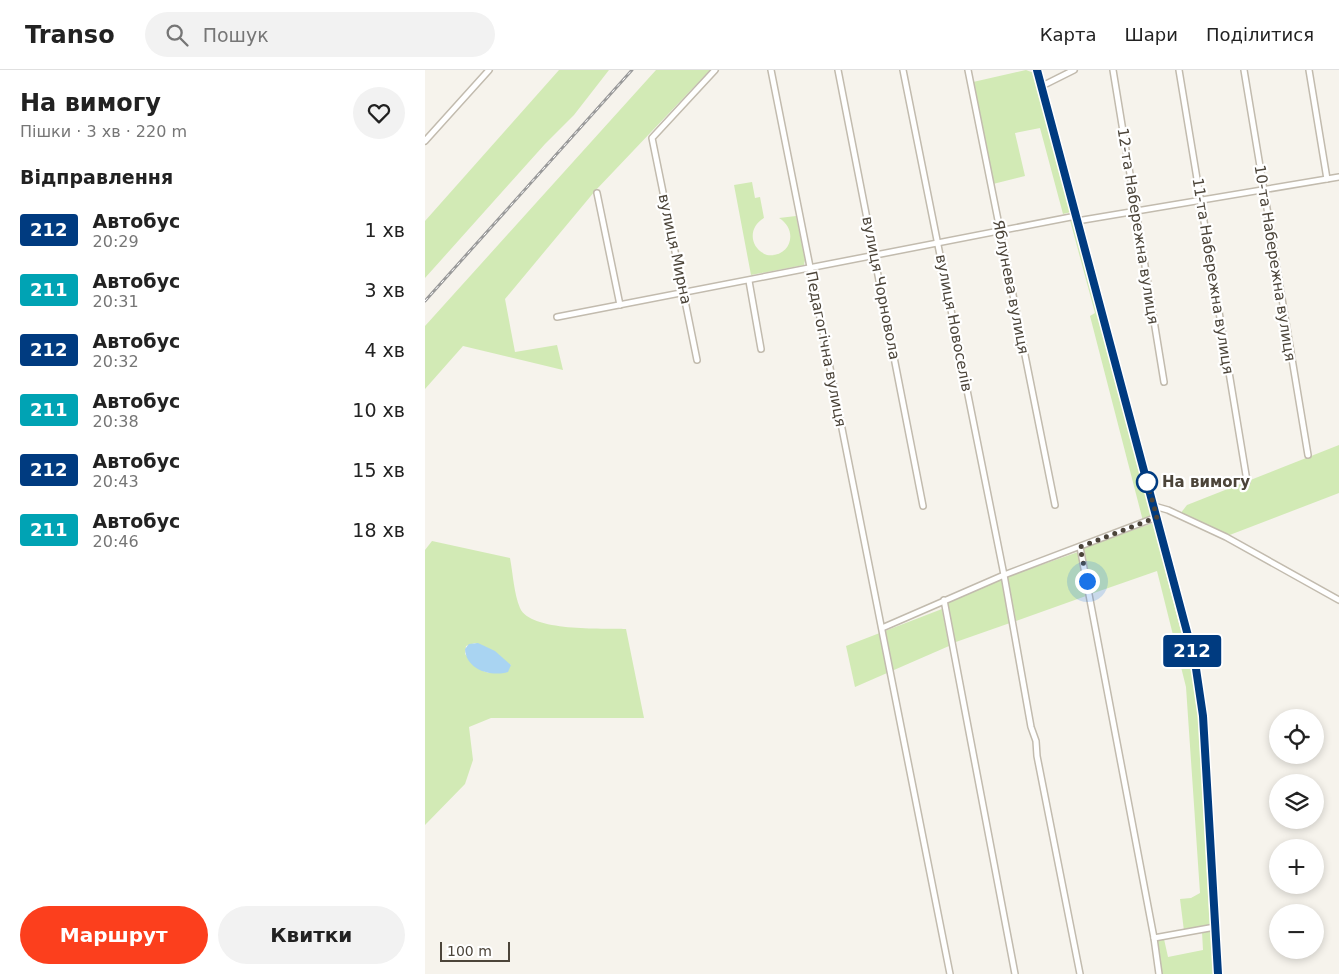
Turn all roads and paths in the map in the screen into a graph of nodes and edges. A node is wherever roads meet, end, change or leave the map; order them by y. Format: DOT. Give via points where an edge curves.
graph roads {
  1 [pos="489,70"];
  2 [pos="715,70"];
  3 [pos="771,70"];
  4 [pos="838,70"];
  5 [pos="903,70"];
  6 [pos="968,70"];
  7 [pos="1037,70"];
  8 [pos="1074,70"];
  9 [pos="1113,70"];
  10 [pos="1179,70"];
  11 [pos="1244,70"];
  12 [pos="1309,70"];
  13 [pos="1042,86"];
  14 [pos="425,141"];
  15 [pos="1339,177"];
  16 [pos="1327,179"];
  17 [pos="1263,190"];
  18 [pos="597,193"];
  19 [pos="1200,200"];
  20 [pos="1136,210"];
  21 [pos="1077,218"];
  22 [pos="1000,231"];
  23 [pos="938,243"];
  24 [pos="875,256"];
  25 [pos="810,269"];
  26 [pos="749,280"];
  27 [pos="684,292"];
  28 [pos="620,305"];
  29 [pos="557,317"];
  30 [pos="761,349"];
  31 [pos="697,360"];
  32 [pos="1165,382"];
  33 [pos="1308,455"];
  34 [pos="1247,481"];
  35 [pos="1055,505"];
  36 [pos="923,506"];
  37 [pos="1154,506"];
  38 [pos="1157,517"];
  39 [pos="1080,547"];
  40 [pos="1004,575"];
  41 [pos="944,600"];
  42 [pos="1339,600"];
  43 [pos="882,628"];
  44 [pos="1215,927"];
  45 [pos="1154,938"];
  46 [pos="950,974"];
  47 [pos="1015,974"];
  48 [pos="1080,974"];
  49 [pos="1159,974"];
  50 [pos="1218,974"];
  1 -- 14 [label="street"];
  2 -- 27 [label="street, вулиця Мирна" via="652,138"];
  3 -- 25 [label="street, Педагогічна вулиця"];
  4 -- 24 [label="street, вулиця Чорновола"];
  5 -- 23 [label="street, вулиця Новоселів"];
  6 -- 22 [label="street, Яблунева вулиця"];
  7 -- 13 [label="street"];
  8 -- 13 [label="street"];
  9 -- 20 [label="street, 12-та Набережна вулиця"];
  10 -- 19 [label="street, 11-та Набережна вулиця"];
  11 -- 17 [label="street, 10-та Набережна вулиця"];
  12 -- 16 [label="street"];
  13 -- 21 [label="street"];
  15 -- 16 [label="street"];
  16 -- 17 [label="street"];
  17 -- 19 [label="street"];
  17 -- 33 [label="street, 10-та Набережна вулиця"];
  18 -- 28 [label="street"];
  19 -- 20 [label="street"];
  19 -- 34 [label="street, 11-та Набережна вулиця"];
  20 -- 21 [label="street"];
  20 -- 32 [label="street, 12-та Набережна вулиця"];
  21 -- 22 [label="street"];
  21 -- 37 [label="street"];
  22 -- 23 [label="street"];
  22 -- 35 [label="street, Яблунева вулиця"];
  23 -- 24 [label="street"];
  23 -- 40 [label="street, вулиця Новоселів"];
  24 -- 25 [label="street"];
  24 -- 36 [label="street, вулиця Чорновола"];
  25 -- 26 [label="street"];
  25 -- 43 [label="street, Педагогічна вулиця"];
  26 -- 27 [label="street"];
  26 -- 30 [label="street"];
  27 -- 28 [label="street"];
  27 -- 31 [label="street, вулиця Мирна"];
  28 -- 29 [label="street"];
  37 -- 38 [label="street"];
  37 -- 42 [label="street" via="1226,538"];
  38 -- 39 [label="street"];
  38 -- 44 [label="street" via="1199,686"];
  39 -- 40 [label="street"];
  39 -- 45 [label="street"];
  40 -- 41 [label="street"];
  40 -- 48 [label="street, вулиця Новоселів"];
  41 -- 43 [label="street"];
  41 -- 47 [label="street"];
  43 -- 46 [label="street, Педагогічна вулиця"];
  44 -- 45 [label="street"];
  44 -- 50 [label="street"];
  45 -- 49 [label="street"];
}
